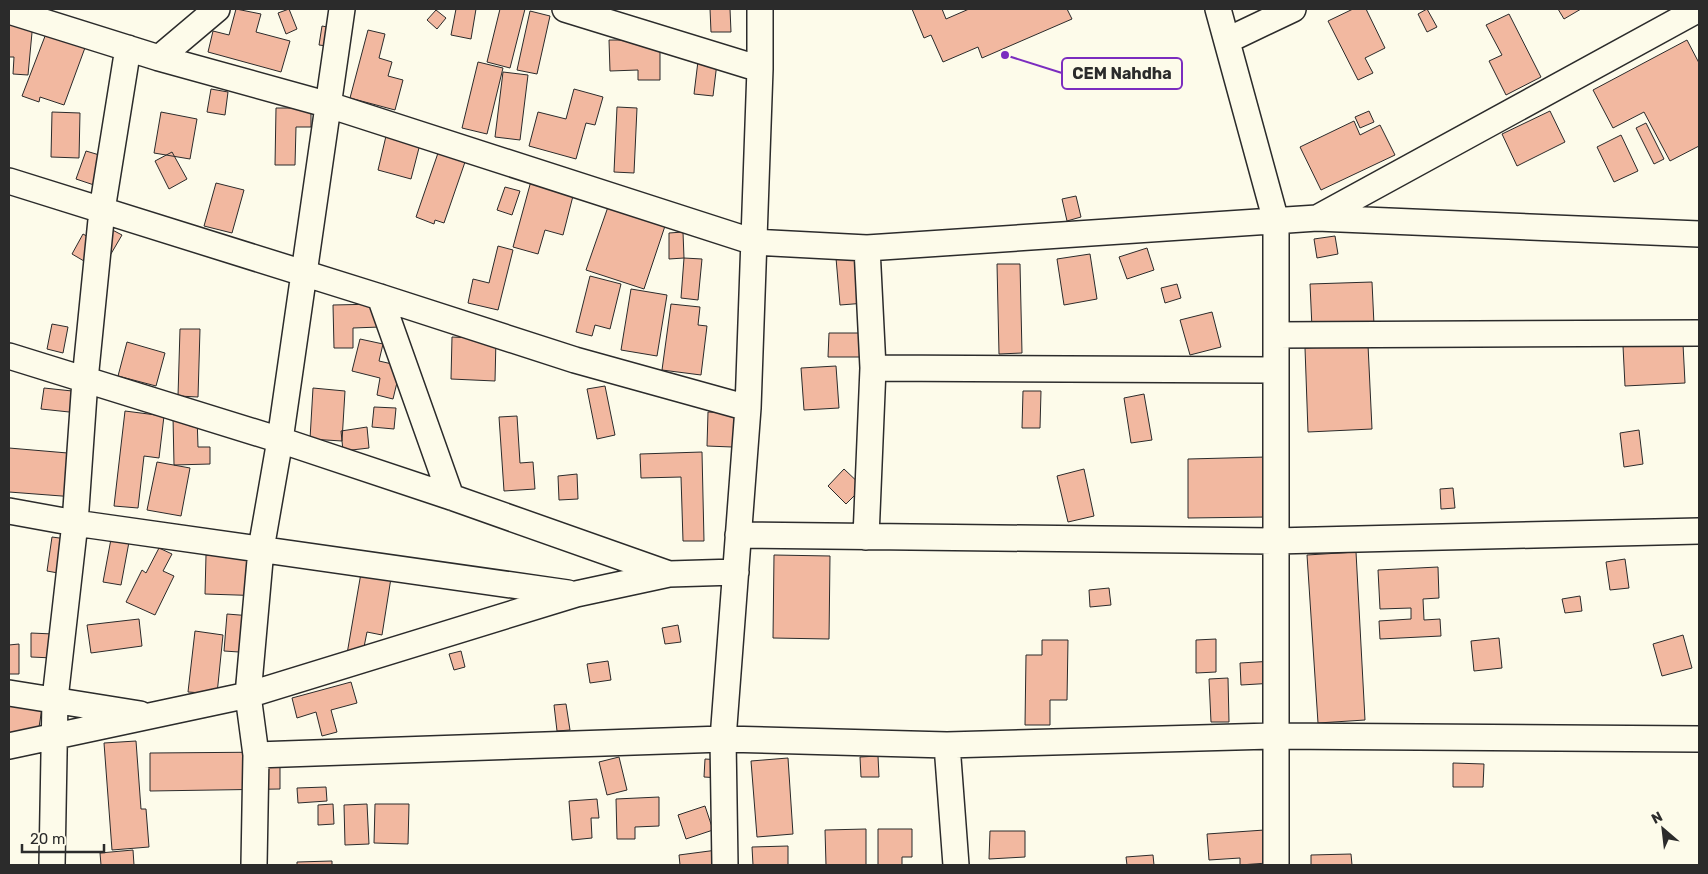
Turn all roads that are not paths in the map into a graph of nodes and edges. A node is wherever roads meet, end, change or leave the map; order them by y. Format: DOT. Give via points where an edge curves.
graph roads {
  1 [pos="217,9"];
  2 [pos="342,9"];
  3 [pos="565,9"];
  4 [pos="760,9"];
  5 [pos="1218,9"];
  6 [pos="1293,9"];
  7 [pos="1699,9"];
  8 [pos="9,11"];
  9 [pos="1228,40"];
  10 [pos="128,48"];
  11 [pos="159,58"];
  12 [pos="760,69"];
  13 [pos="329,105"];
  14 [pos="9,181"];
  15 [pos="102,210"];
  16 [pos="1317,218"];
  17 [pos="1276,221"];
  18 [pos="1699,234"];
  19 [pos="754,242"];
  20 [pos="868,248"];
  21 [pos="304,274"];
  22 [pos="380,297"];
  23 [pos="1699,333"];
  24 [pos="1276,335"];
  25 [pos="9,356"];
  26 [pos="873,368"];
  27 [pos="1275,370"];
  28 [pos="85,380"];
  29 [pos="748,408"];
  30 [pos="280,440"];
  31 [pos="451,497"];
  32 [pos="9,511"];
  33 [pos="75,523"];
  34 [pos="1699,531"];
  35 [pos="738,535"];
  36 [pos="866,537"];
  37 [pos="1275,541"];
  38 [pos="261,549"];
  39 [pos="736,572"];
  40 [pos="669,574"];
  41 [pos="576,594"];
  42 [pos="9,693"];
  43 [pos="248,694"];
  44 [pos="55,699"];
  45 [pos="152,716"];
  46 [pos="1275,736"];
  47 [pos="53,738"];
  48 [pos="723,739"];
  49 [pos="1699,739"];
  50 [pos="947,745"];
  51 [pos="9,746"];
  52 [pos="256,754"];
  53 [pos="52,865"];
  54 [pos="254,865"];
  55 [pos="725,865"];
  56 [pos="956,865"];
  57 [pos="1276,865"];
  1 -- 11 [label="street"];
  2 -- 13 [label="street"];
  3 -- 12 [label="street"];
  4 -- 12 [label="street"];
  5 -- 9 [label="street"];
  6 -- 9 [label="street"];
  7 -- 16 [label="street"];
  8 -- 10 [label="street"];
  9 -- 17 [label="street"];
  10 -- 11 [label="street"];
  10 -- 15 [label="street"];
  11 -- 13 [label="street"];
  12 -- 19 [label="street"];
  13 -- 19 [label="street"];
  13 -- 21 [label="street"];
  14 -- 15 [label="street"];
  15 -- 21 [label="street"];
  15 -- 28 [label="street"];
  16 -- 17 [label="street"];
  16 -- 18 [label="street"];
  17 -- 20 [label="street"];
  17 -- 24 [label="street"];
  19 -- 20 [label="street"];
  19 -- 29 [label="street"];
  20 -- 26 [label="street"];
  21 -- 22 [label="street"];
  21 -- 30 [label="street"];
  22 -- 29 [label="street" via="575,360"];
  22 -- 31 [label="street"];
  23 -- 24 [label="street"];
  24 -- 27 [label="street"];
  25 -- 28 [label="street"];
  26 -- 27 [label="street"];
  26 -- 36 [label="street"];
  27 -- 37 [label="street"];
  28 -- 30 [label="street"];
  28 -- 33 [label="street"];
  29 -- 35 [label="street"];
  30 -- 31 [label="street"];
  30 -- 38 [label="street"];
  31 -- 40 [label="street"];
  32 -- 33 [label="street"];
  33 -- 38 [label="street"];
  33 -- 44 [label="street"];
  34 -- 37 [label="street"];
  35 -- 36 [label="street"];
  35 -- 39 [label="street"];
  36 -- 37 [label="street"];
  37 -- 46 [label="street"];
  38 -- 41 [label="street"];
  38 -- 43 [label="street"];
  39 -- 40 [label="street"];
  39 -- 48 [label="street"];
  40 -- 41 [label="street"];
  41 -- 43 [label="street"];
  42 -- 44 [label="street"];
  43 -- 45 [label="street"];
  43 -- 52 [label="street"];
  44 -- 45 [label="street"];
  44 -- 47 [label="street"];
  45 -- 47 [label="street"];
  46 -- 49 [label="street"];
  46 -- 50 [label="street"];
  46 -- 57 [label="street"];
  47 -- 51 [label="street"];
  47 -- 53 [label="street"];
  48 -- 50 [label="street"];
  48 -- 52 [label="street"];
  48 -- 55 [label="street"];
  50 -- 56 [label="street"];
  52 -- 54 [label="street"];
}
